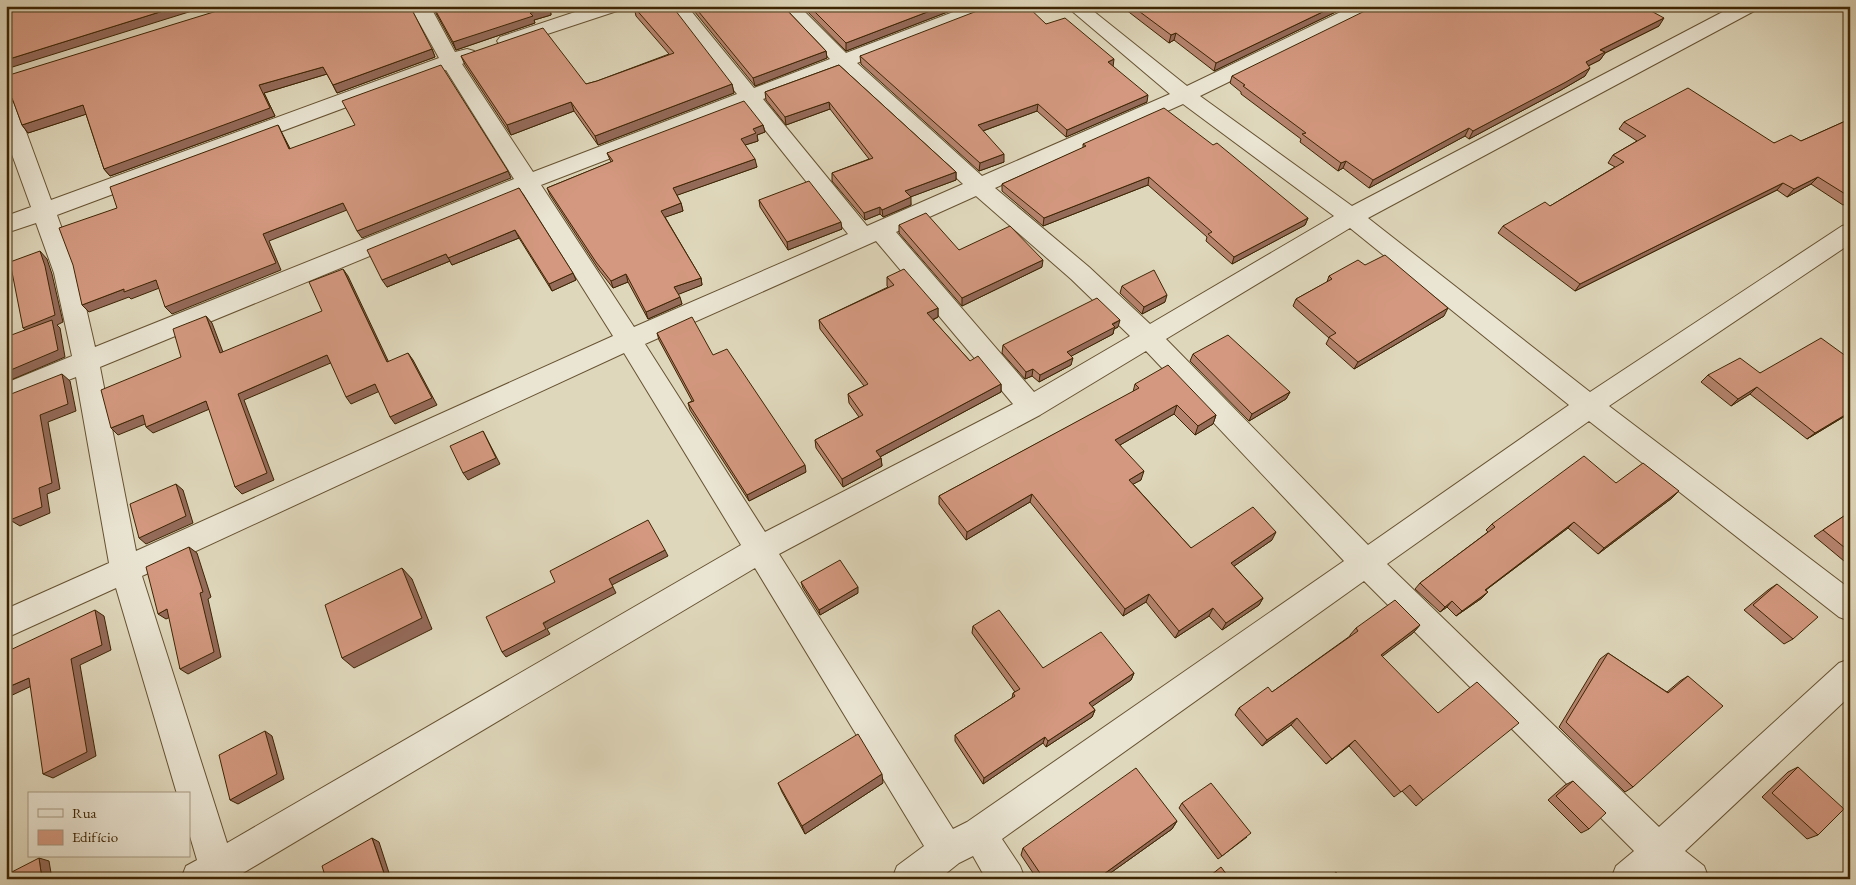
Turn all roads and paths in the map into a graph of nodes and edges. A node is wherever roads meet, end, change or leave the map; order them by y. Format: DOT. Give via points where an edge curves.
graph roads {
  1 [pos="420,6"];
  2 [pos="613,6"];
  3 [pos="677,6"];
  4 [pos="788,6"];
  5 [pos="987,6"];
  6 [pos="1075,6"];
  7 [pos="1368,6"];
  8 [pos="1748,6"];
  9 [pos="450,61"];
  10 [pos="843,61"];
  11 [pos="1185,95"];
  12 [pos="751,97"];
  13 [pos="6,107"];
  14 [pos="528,182"];
  15 [pos="979,186"];
  16 [pos="45,211"];
  17 [pos="1351,217"];
  18 [pos="6,225"];
  19 [pos="1850,232"];
  20 [pos="871,233"];
  21 [pos="1148,337"];
  22 [pos="629,340"];
  23 [pos="86,362"];
  24 [pos="6,394"];
  25 [pos="1589,406"];
  26 [pos="1031,407"];
  27 [pos="759,550"];
  28 [pos="1366,563"];
  29 [pos="124,570"];
  30 [pos="1850,607"];
  31 [pos="6,624"];
  32 [pos="1850,674"];
  33 [pos="185,792"];
  34 [pos="190,809"];
  35 [pos="978,834"];
  36 [pos="1659,851"];
  37 [pos="947,852"];
  38 [pos="208,874"];
  39 [pos="910,879"];
  40 [pos="1007,879"];
  41 [pos="1629,879"];
  42 [pos="1691,879"];
  1 -- 9 [label="street"];
  2 -- 9 [label="street"];
  3 -- 12 [label="street"];
  4 -- 10 [label="street"];
  5 -- 10 [label="street"];
  6 -- 11 [label="street"];
  7 -- 11 [label="street"];
  8 -- 17 [label="street"];
  9 -- 14 [label="street"];
  9 -- 16 [label="street"];
  10 -- 12 [label="street"];
  10 -- 15 [label="street"];
  11 -- 15 [label="street"];
  11 -- 17 [label="street"];
  12 -- 14 [label="street"];
  12 -- 20 [label="street"];
  13 -- 16 [label="street"];
  14 -- 22 [label="street"];
  14 -- 23 [label="street"];
  15 -- 20 [label="street"];
  15 -- 21 [label="street"];
  16 -- 18 [label="street"];
  16 -- 23 [label="street" via="66,273"];
  17 -- 21 [label="street"];
  17 -- 25 [label="street"];
  19 -- 25 [label="street"];
  20 -- 22 [label="street"];
  20 -- 26 [label="street"];
  21 -- 26 [label="street"];
  21 -- 28 [label="street"];
  22 -- 27 [label="street"];
  22 -- 29 [label="street"];
  23 -- 24 [label="street"];
  23 -- 29 [label="street"];
  25 -- 28 [label="street"];
  25 -- 30 [label="street"];
  26 -- 27 [label="street"];
  27 -- 37 [label="street"];
  27 -- 38 [label="street"];
  28 -- 35 [label="street"];
  28 -- 36 [label="street"];
  29 -- 31 [label="street"];
  29 -- 33 [label="street"];
  32 -- 36 [label="street"];
  34 -- 38 [label="street"];
  35 -- 37 [label="street"];
  35 -- 40 [label="street"];
  36 -- 41 [label="street"];
  36 -- 42 [label="street"];
  37 -- 39 [label="street"];
}
